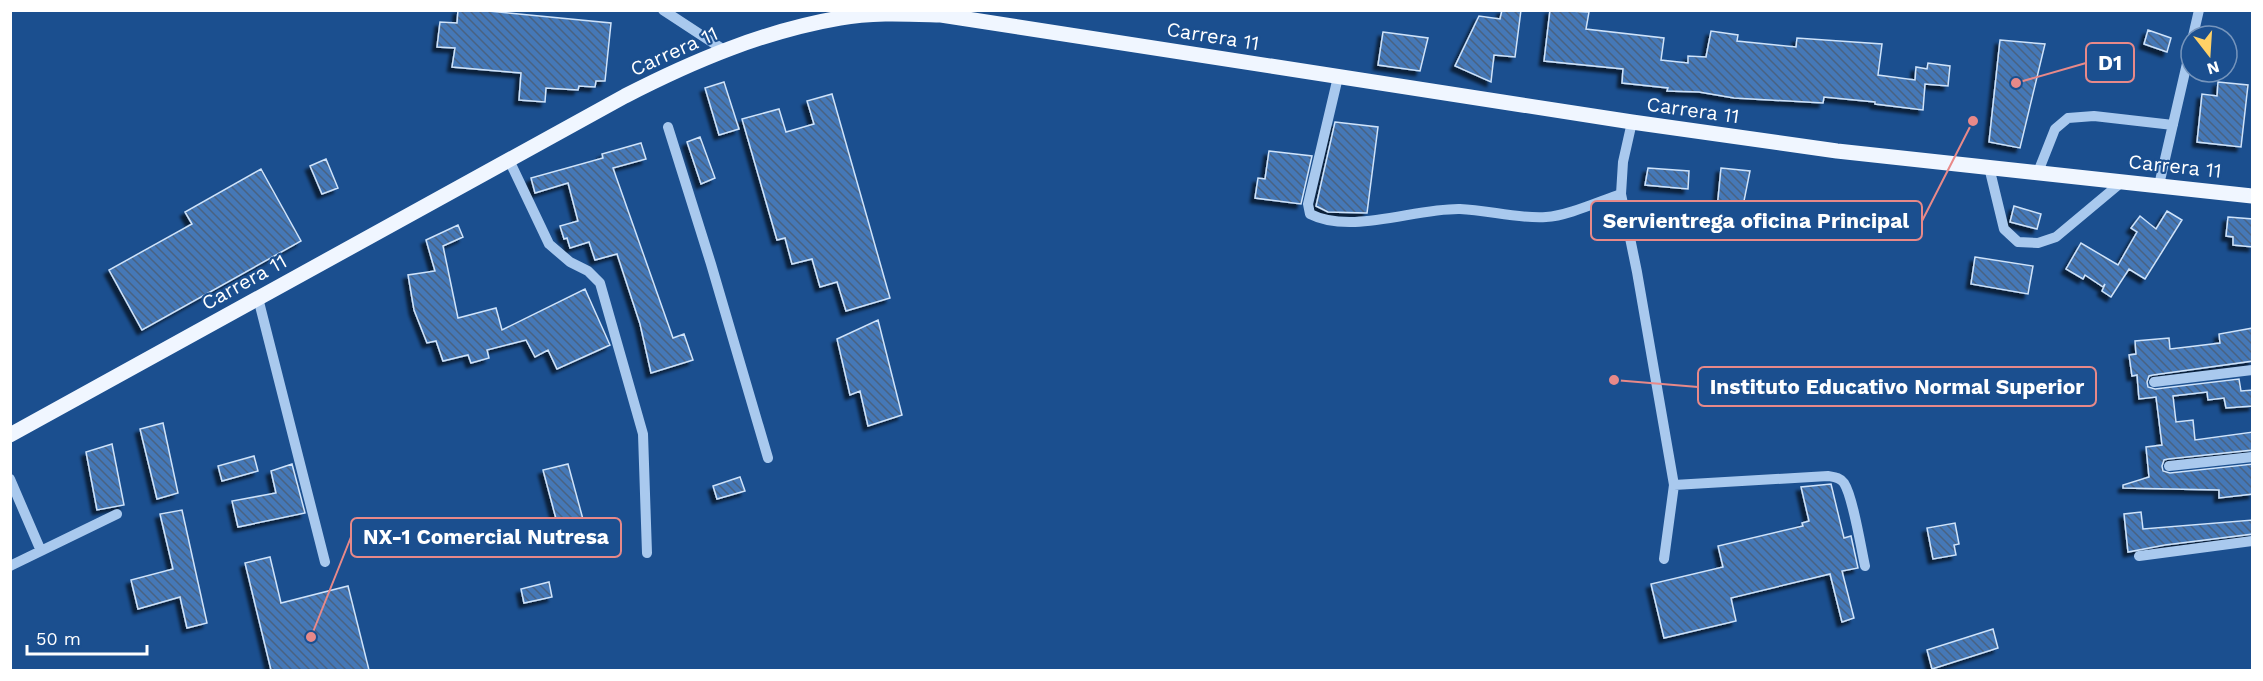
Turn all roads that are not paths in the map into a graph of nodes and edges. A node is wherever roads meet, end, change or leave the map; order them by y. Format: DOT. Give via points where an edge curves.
graph roads {
  1 [pos="663,10"];
  2 [pos="871,13"];
  3 [pos="990,17"];
  4 [pos="724,50"];
  5 [pos="1338,77"];
  6 [pos="2182,84"];
  7 [pos="1632,122"];
  8 [pos="2173,125"];
  9 [pos="668,127"];
  10 [pos="509,160"];
  11 [pos="1989,167"];
  12 [pos="2038,172"];
  13 [pos="2123,181"];
  14 [pos="2159,185"];
  15 [pos="1621,194"];
  16 [pos="2253,196"];
  17 [pos="258,298"];
  18 [pos="2253,370"];
  19 [pos="2154,382"];
  20 [pos="10,435"];
  21 [pos="2253,457"];
  22 [pos="768,458"];
  23 [pos="2169,466"];
  24 [pos="10,479"];
  25 [pos="1674,485"];
  26 [pos="117,514"];
  27 [pos="2253,541"];
  28 [pos="41,551"];
  29 [pos="647,553"];
  30 [pos="2139,556"];
  31 [pos="1664,560"];
  32 [pos="325,562"];
  33 [pos="10,566"];
  34 [pos="1865,566"];
  1 -- 4 [label="street"];
  2 -- 3 [label="main road, Carrera 11"];
  2 -- 4 [label="main road, Carrera 11" via="788,30"];
  3 -- 5 [label="main road, Carrera 11"];
  4 -- 10 [label="main road, Carrera 11" via="672,72"];
  5 -- 7 [label="main road, Carrera 11"];
  5 -- 15 [label="street" via="1308,204 1310,214 1317,217 1372,221 1458,209 1547,217"];
  6 -- 8 [label="street"];
  7 -- 11 [label="main road, Carrera 11" via="1838,151"];
  7 -- 15 [label="street"];
  8 -- 12 [label="street" via="2094,116 2068,118 2055,129"];
  8 -- 14 [label="street"];
  9 -- 22 [label="street"];
  10 -- 17 [label="main road, Carrera 11"];
  10 -- 29 [label="street" via="549,244 588,272 603,291 643,434"];
  11 -- 12 [label="main road, Carrera 11"];
  11 -- 13 [label="street" via="2004,229 2018,242 2038,243 2056,237"];
  12 -- 13 [label="main road, Carrera 11"];
  13 -- 14 [label="main road, Carrera 11"];
  14 -- 16 [label="main road, Carrera 11"];
  15 -- 25 [label="street"];
  17 -- 20 [label="main road, Carrera 11"];
  17 -- 32 [label="street"];
  18 -- 19 [label="street"];
  21 -- 23 [label="street"];
  24 -- 28 [label="street"];
  25 -- 31 [label="street"];
  25 -- 34 [label="street" via="1839,477 1845,483"];
  26 -- 28 [label="street"];
  27 -- 30 [label="street"];
  28 -- 33 [label="street"];
}
